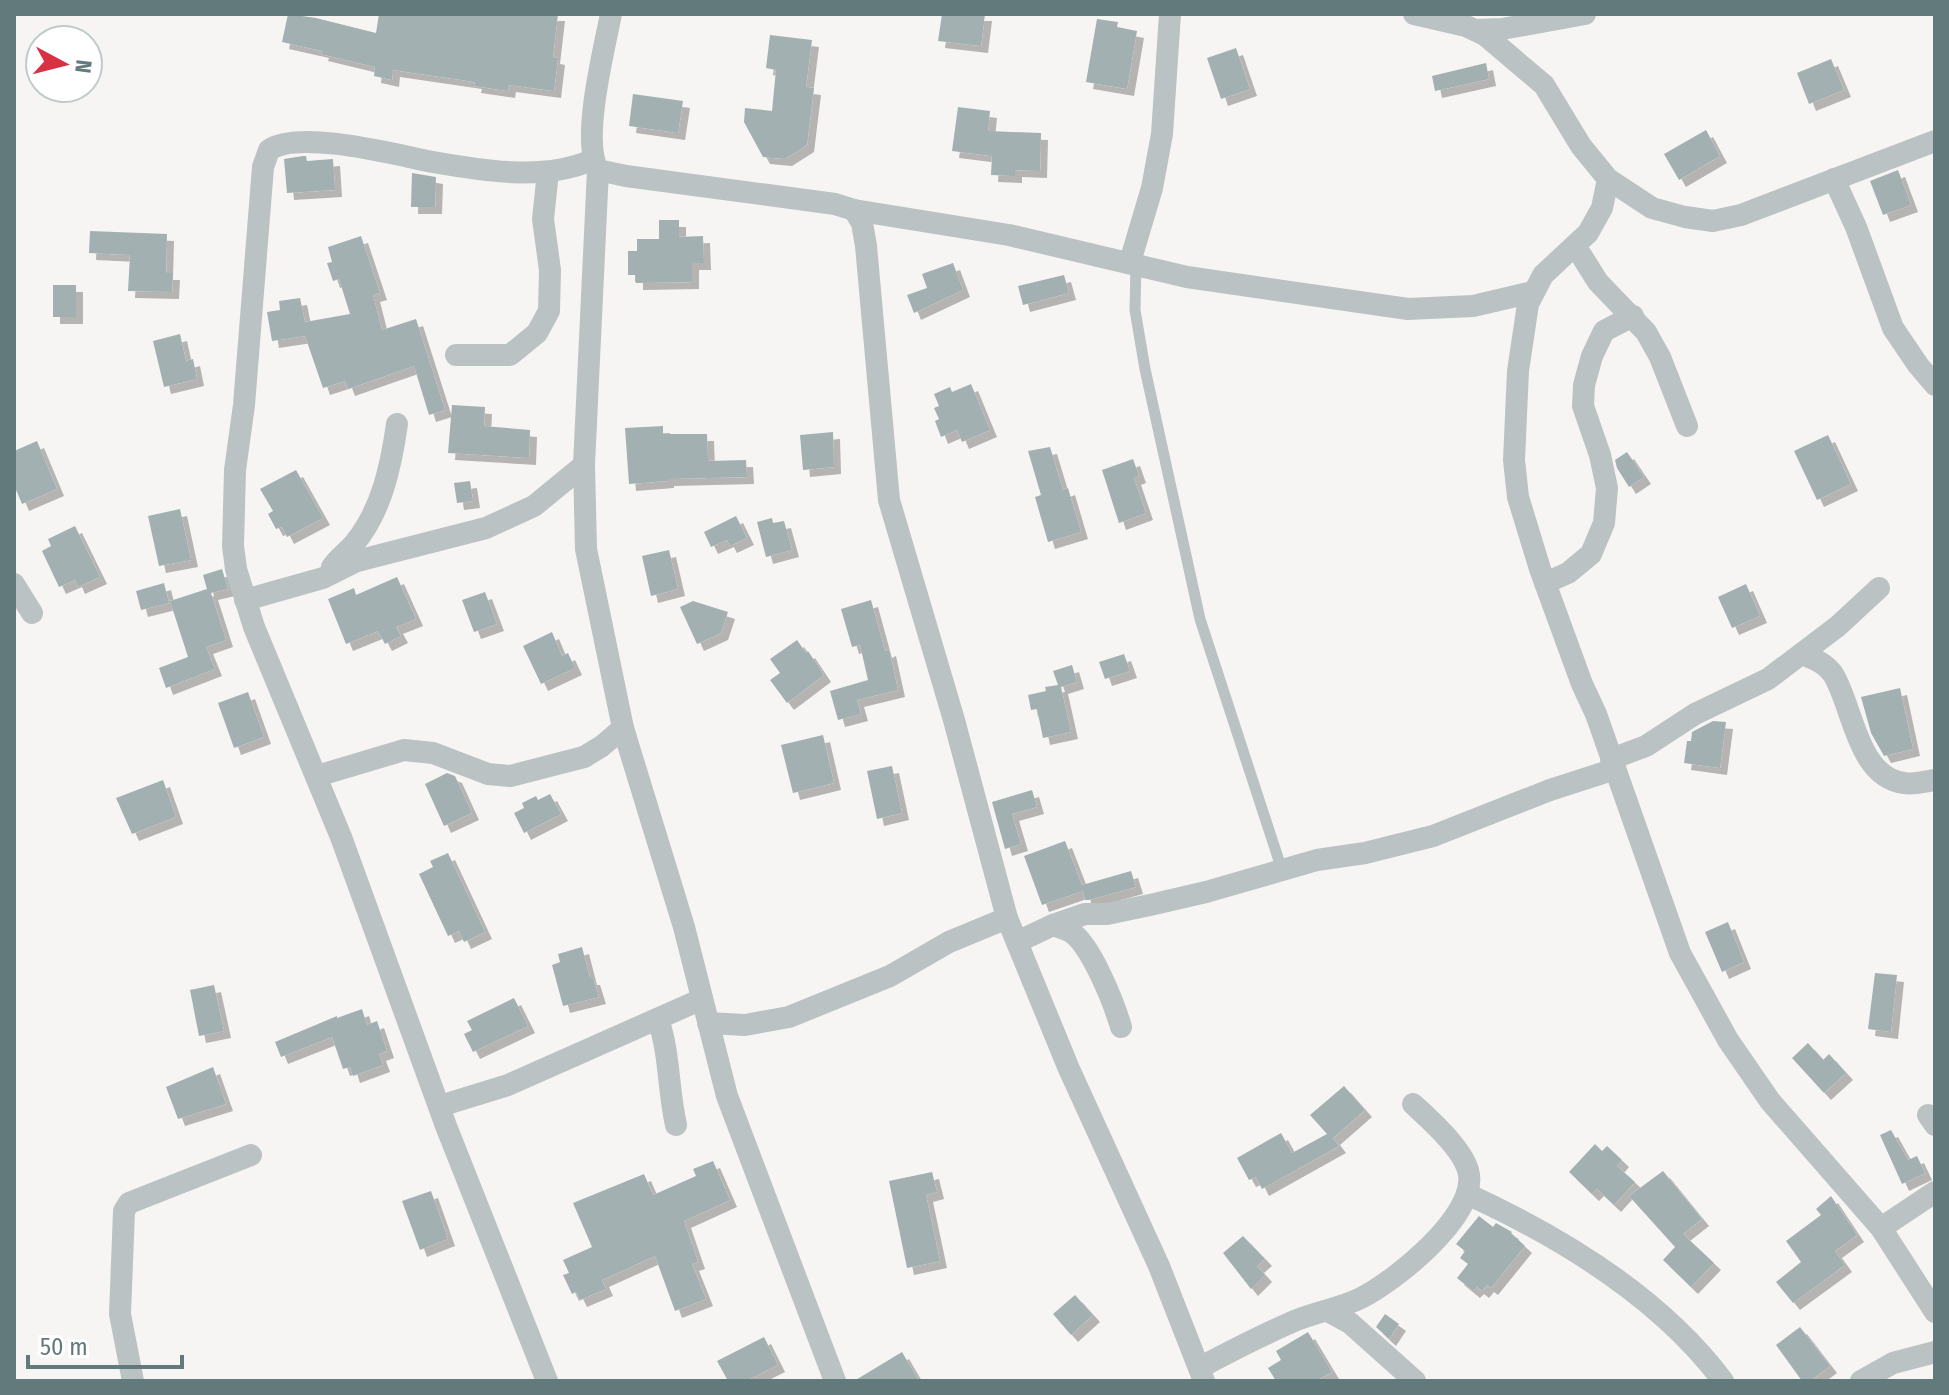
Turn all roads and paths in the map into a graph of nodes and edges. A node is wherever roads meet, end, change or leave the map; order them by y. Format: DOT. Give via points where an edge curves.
graph roads {
  1 [pos="611,14"];
  2 [pos="1170,14"];
  3 [pos="1414,14"];
  4 [pos="1585,14"];
  5 [pos="1475,30"];
  6 [pos="1935,141"];
  7 [pos="595,165"];
  8 [pos="548,172"];
  9 [pos="1608,179"];
  10 [pos="1834,179"];
  11 [pos="854,210"];
  12 [pos="1576,247"];
  13 [pos="1133,263"];
  14 [pos="1533,292"];
  15 [pos="1633,316"];
  16 [pos="456,355"];
  17 [pos="1935,385"];
  18 [pos="397,424"];
  19 [pos="1687,426"];
  20 [pos="584,465"];
  21 [pos="323,578"];
  22 [pos="1545,583"];
  23 [pos="14,584"];
  24 [pos="1879,588"];
  25 [pos="245,600"];
  26 [pos="32,613"];
  27 [pos="1803,654"];
  28 [pos="623,728"];
  29 [pos="1613,764"];
  30 [pos="317,776"];
  31 [pos="1935,780"];
  32 [pos="1282,870"];
  33 [pos="1007,918"];
  34 [pos="1053,925"];
  35 [pos="1017,942"];
  36 [pos="702,999"];
  37 [pos="658,1019"];
  38 [pos="708,1023"];
  39 [pos="1121,1027"];
  40 [pos="1413,1104"];
  41 [pos="440,1106"];
  42 [pos="676,1125"];
  43 [pos="251,1155"];
  44 [pos="1935,1192"];
  45 [pos="1467,1194"];
  46 [pos="1881,1228"];
  47 [pos="1328,1311"];
  48 [pos="1935,1312"];
  49 [pos="1935,1352"];
  50 [pos="1201,1374"];
  51 [pos="133,1381"];
  52 [pos="547,1381"];
  53 [pos="835,1381"];
  54 [pos="1415,1381"];
  55 [pos="1723,1381"];
  56 [pos="1861,1381"];
  1 -- 7 [label="street" via="592,125"];
  2 -- 13 [label="street" via="1162,134"];
  3 -- 5 [label="street"];
  4 -- 5 [label="street"];
  5 -- 9 [label="street" via="1544,85"];
  6 -- 10 [label="street"];
  7 -- 8 [label="street"];
  7 -- 11 [label="street" via="626,176"];
  7 -- 20 [label="street"];
  8 -- 16 [label="street" via="543,219 549,311 537,333 510,355"];
  8 -- 25 [label="street" via="481,169 310,142 282,143 269,150 263,167 235,470 233,546"];
  9 -- 10 [label="street" via="1652,208 1713,221"];
  9 -- 12 [label="street" via="1602,208"];
  10 -- 17 [label="street" via="1893,328"];
  11 -- 13 [label="street" via="1009,235"];
  11 -- 33 [label="street" via="862,223 868,259 889,500"];
  12 -- 14 [label="street" via="1543,275"];
  12 -- 15 [label="street" via="1598,282"];
  13 -- 14 [label="street" via="1187,277 1408,309 1473,306"];
  13 -- 32 [label="lane" via="1145,369 1200,619"];
  14 -- 22 [label="street" via="1518,371 1514,460 1518,497"];
  15 -- 19 [label="street" via="1660,357"];
  15 -- 22 [label="street" via="1604,331 1584,385 1583,406 1607,488 1604,523 1591,554"];
  18 -- 21 [label="street" via="389,473 372,517"];
  20 -- 21 [label="street" via="534,506 486,528 357,561"];
  20 -- 28 [label="street" via="585,540"];
  21 -- 25 [label="street"];
  22 -- 29 [label="street"];
  23 -- 26 [label="street"];
  24 -- 27 [label="street"];
  25 -- 30 [label="street"];
  27 -- 29 [label="street" via="1768,679 1695,714"];
  27 -- 31 [label="street" via="1832,673 1864,751 1881,771 1903,783"];
  28 -- 30 [label="street" via="584,757 510,776 404,750"];
  28 -- 36 [label="street"];
  29 -- 32 [label="street" via="1433,836"];
  29 -- 46 [label="street" via="1680,953 1728,1040 1770,1101"];
  30 -- 41 [label="street"];
  32 -- 34 [label="street"];
  33 -- 35 [label="street"];
  33 -- 38 [label="street" via="949,942 890,976 789,1017 745,1025"];
  34 -- 35 [label="street"];
  34 -- 39 [label="street" via="1073,933 1087,953"];
  35 -- 50 [label="street"];
  36 -- 37 [label="street"];
  36 -- 38 [label="street"];
  37 -- 41 [label="street" via="508,1085"];
  37 -- 42 [label="street"];
  38 -- 53 [label="street" via="727,1096"];
  40 -- 45 [label="street" via="1462,1157 1469,1174"];
  41 -- 52 [label="street"];
  43 -- 51 [label="street" via="129,1203 124,1211 120,1314"];
  44 -- 46 [label="street"];
  45 -- 47 [label="street" via="1450,1223 1392,1280"];
  45 -- 55 [label="street" via="1588,1260 1653,1307"];
  46 -- 48 [label="street"];
  47 -- 50 [label="street" via="1296,1320"];
  47 -- 54 [label="street" via="1350,1323"];
  49 -- 56 [label="street" via="1893,1363"];
}
